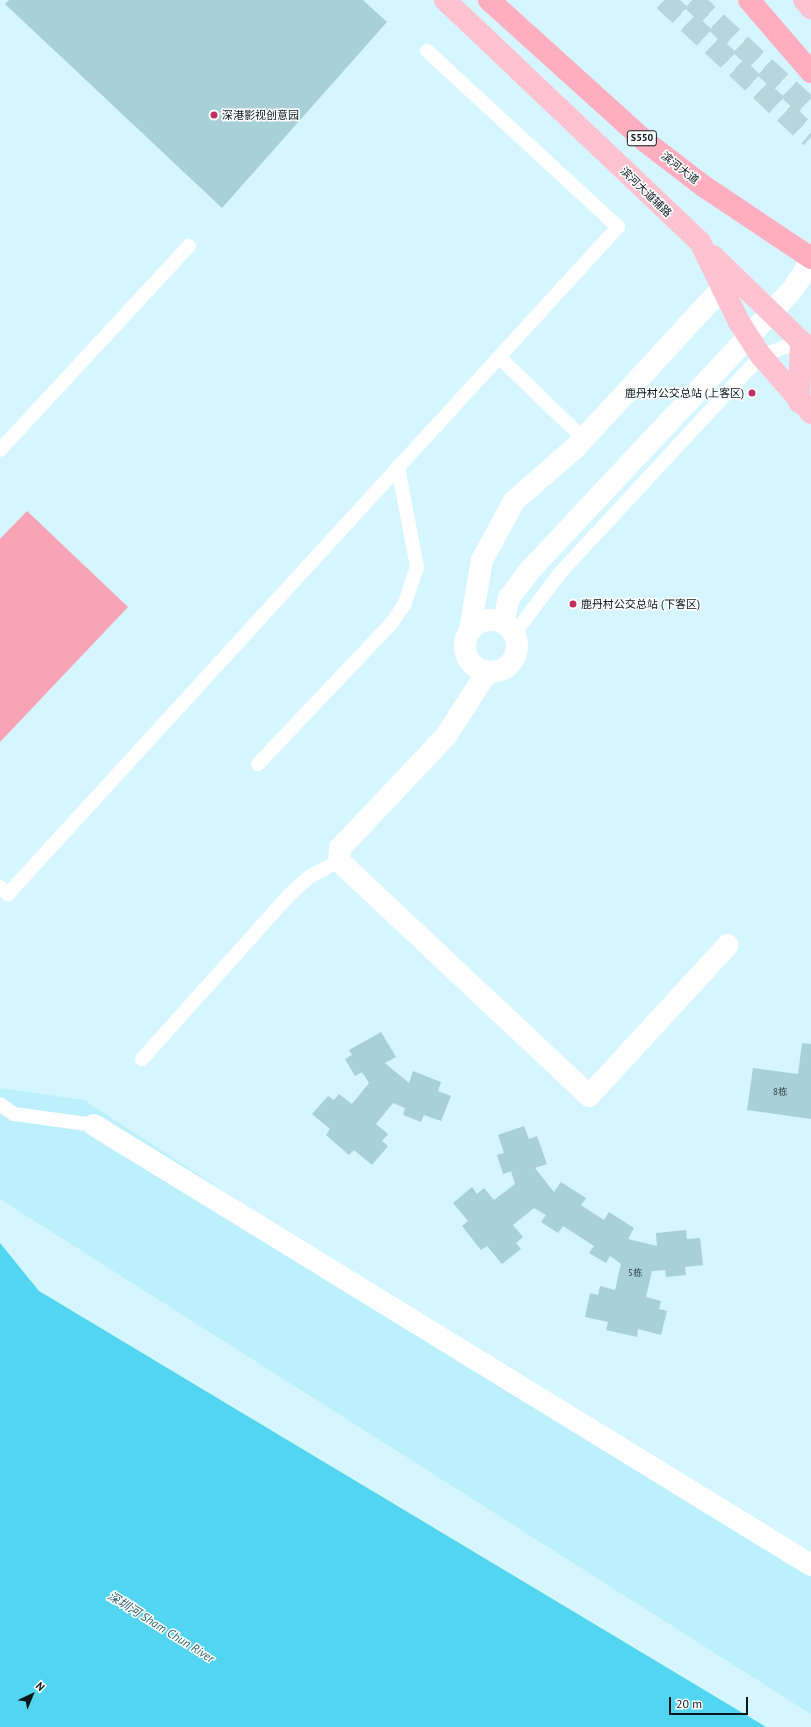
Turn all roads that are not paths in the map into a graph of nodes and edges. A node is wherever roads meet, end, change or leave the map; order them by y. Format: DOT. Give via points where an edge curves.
graph roads {
  1 [pos="445,0"];
  2 [pos="489,0"];
  3 [pos="749,0"];
  4 [pos="804,0"];
  5 [pos="811,8"];
  6 [pos="427,50"];
  7 [pos="811,72"];
  8 [pos="700,242"];
  9 [pos="189,246"];
  10 [pos="811,259"];
  11 [pos="723,286"];
  12 [pos="806,346"];
  13 [pos="761,356"];
  14 [pos="499,357"];
  15 [pos="805,407"];
  16 [pos="583,438"];
  17 [pos="0,450"];
  18 [pos="398,467"];
  19 [pos="509,628"];
  20 [pos="470,630"];
  21 [pos="487,672"];
  22 [pos="258,764"];
  23 [pos="339,861"];
  24 [pos="0,886"];
  25 [pos="728,945"];
  26 [pos="142,1060"];
  27 [pos="0,1104"];
  28 [pos="94,1125"];
  29 [pos="811,1565"];
  1 -- 8 [label="main road, 滨河大道辅路"];
  2 -- 10 [label="highway, 滨河大道 / S550" via="646,142 702,185"];
  3 -- 7 [label="highway"];
  4 -- 5 [label="main road"];
  6 -- 14 [label="lane" via="618,227"];
  8 -- 11 [label="main road, 滨河大道辅路"];
  8 -- 12 [label="main road"];
  9 -- 17 [label="lane"];
  10 -- 19 [label="street" via="793,289 532,568 509,598"];
  11 -- 13 [label="main road, 滨河大道辅路"];
  11 -- 16 [label="street"];
  12 -- 13 [label="lane"];
  12 -- 15 [label="main road"];
  13 -- 15 [label="main road, 滨河大道辅路"];
  13 -- 19 [label="lane"];
  14 -- 16 [label="lane"];
  14 -- 18 [label="lane"];
  16 -- 20 [label="street" via="514,501 482,560"];
  18 -- 22 [label="lane" via="417,567 405,603 392,623"];
  18 -- 24 [label="lane" via="8,894"];
  19 -- 20 [label="street" via="485,621"];
  19 -- 21 [label="street" via="517,650 510,664"];
  20 -- 21 [label="street" via="466,638 467,656 472,664"];
  21 -- 23 [label="street" via="446,736 340,848"];
  23 -- 25 [label="street" via="589,1096"];
  23 -- 26 [label="lane" via="309,877 288,896"];
  27 -- 28 [label="lane" via="14,1114"];
  28 -- 29 [label="street"];
}
